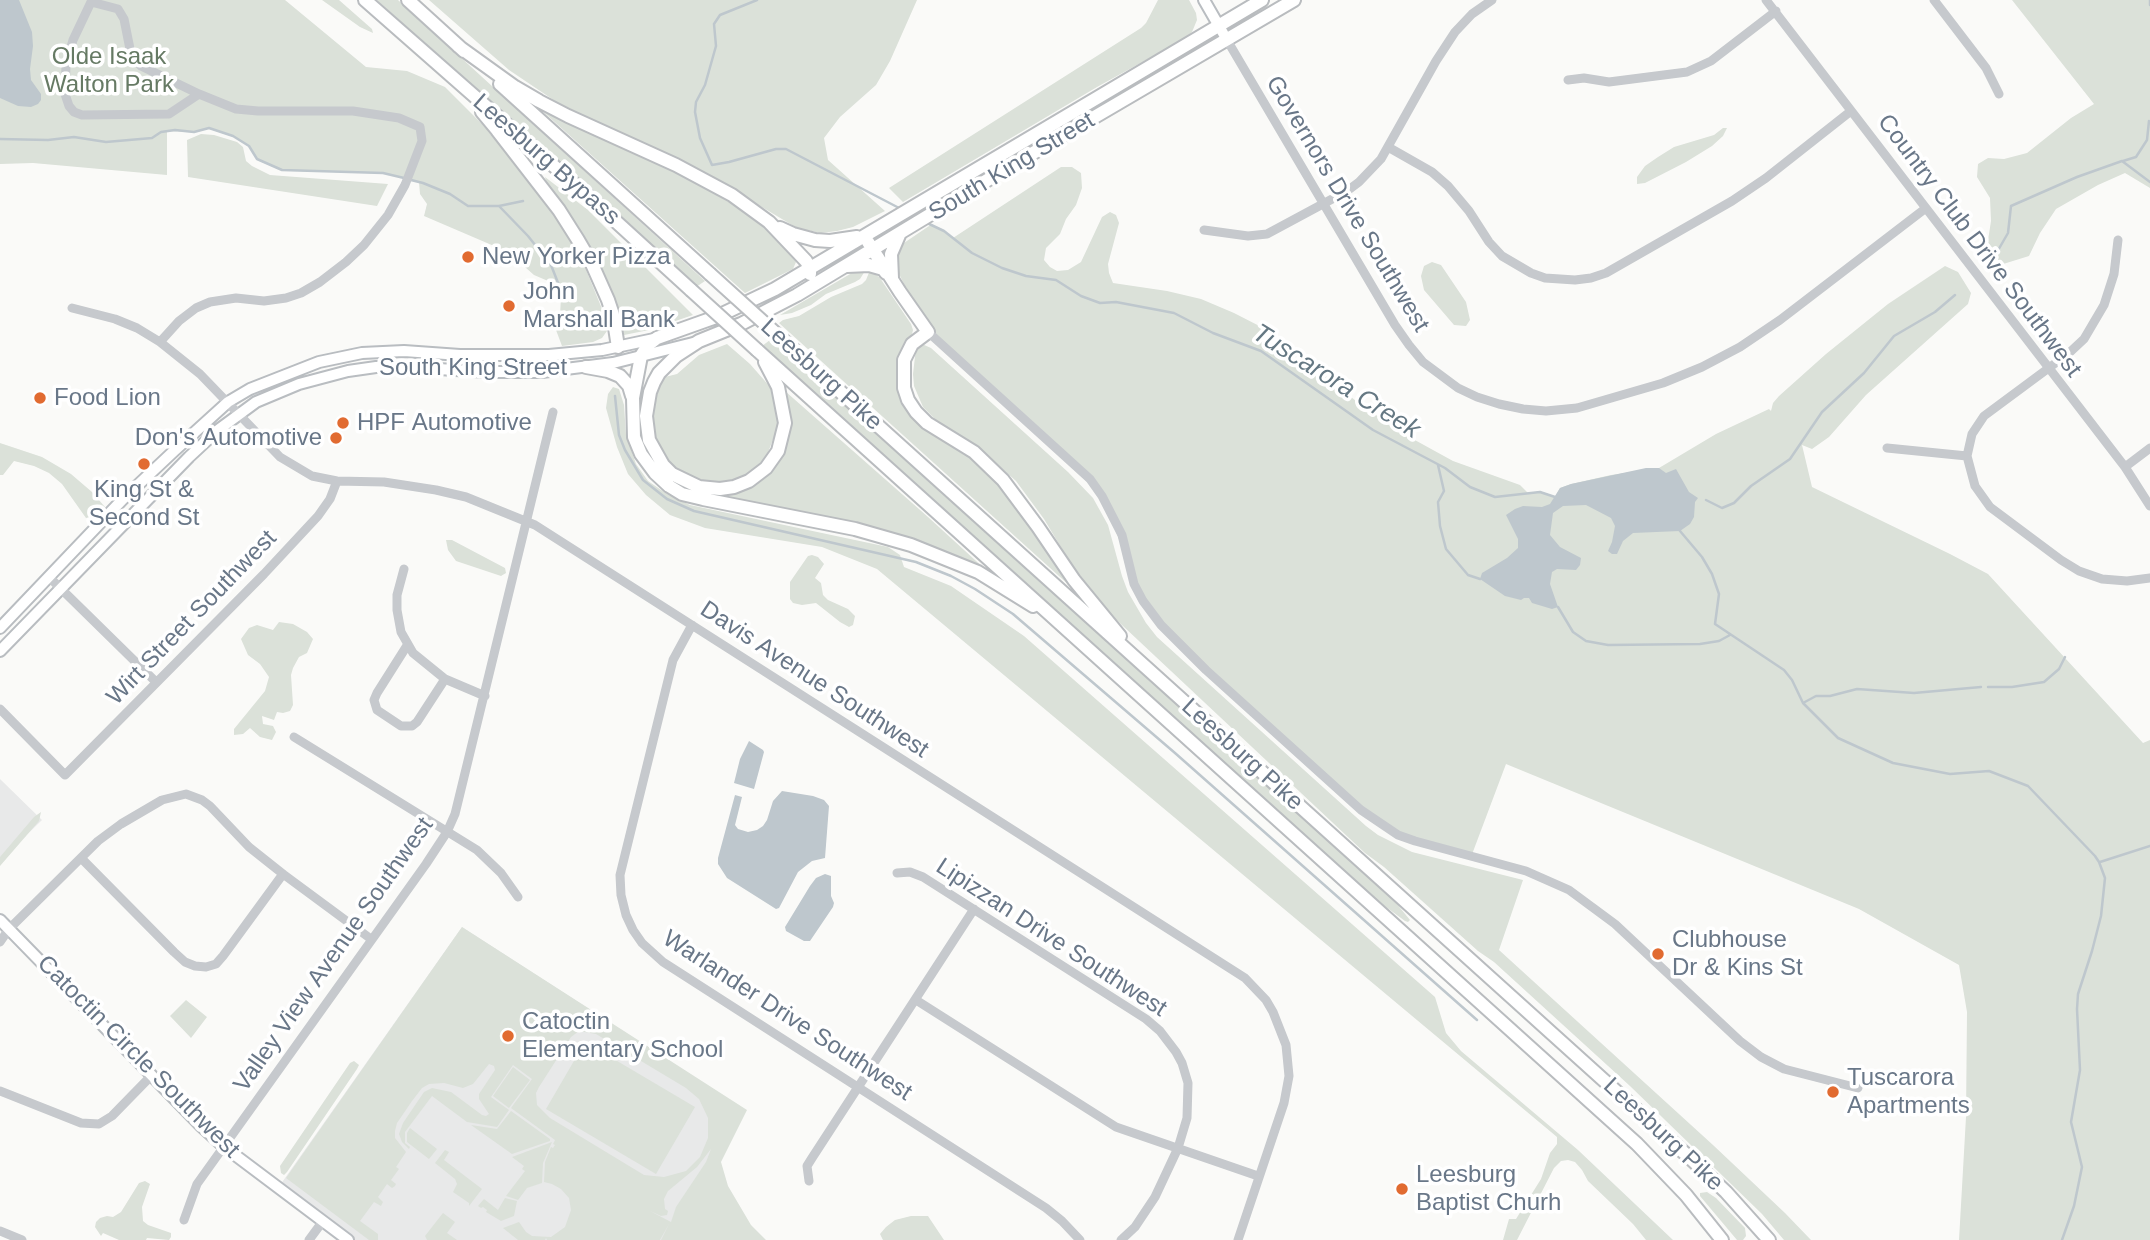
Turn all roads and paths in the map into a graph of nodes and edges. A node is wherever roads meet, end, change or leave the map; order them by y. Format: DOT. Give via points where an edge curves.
graph roads {
  1 [pos="365,0"];
  2 [pos="408,0"];
  3 [pos="1204,0"];
  4 [pos="1262,0"];
  5 [pos="1294,0"];
  6 [pos="1492,0"];
  7 [pos="1768,0"];
  8 [pos="1934,0"];
  9 [pos="1776,11"];
  10 [pos="1219,26"];
  11 [pos="1227,40"];
  12 [pos="458,46"];
  13 [pos="441,68"];
  14 [pos="1568,80"];
  15 [pos="199,94"];
  16 [pos="1999,94"];
  17 [pos="1851,111"];
  18 [pos="1388,147"];
  19 [pos="1323,203"];
  20 [pos="1926,208"];
  21 [pos="769,222"];
  22 [pos="906,229"];
  23 [pos="1204,230"];
  24 [pos="864,236"];
  25 [pos="2118,240"];
  26 [pos="873,249"];
  27 [pos="842,267"];
  28 [pos="810,268"];
  29 [pos="710,274"];
  30 [pos="892,278"];
  31 [pos="797,295"];
  32 [pos="72,308"];
  33 [pos="928,332"];
  34 [pos="657,338"];
  35 [pos="699,341"];
  36 [pos="160,342"];
  37 [pos="618,347"];
  38 [pos="757,350"];
  39 [pos="641,356"];
  40 [pos="586,367"];
  41 [pos="2049,368"];
  42 [pos="633,398"];
  43 [pos="228,402"];
  44 [pos="553,412"];
  45 [pos="239,413"];
  46 [pos="1887,448"];
  47 [pos="2150,448"];
  48 [pos="1967,456"];
  49 [pos="2125,467"];
  50 [pos="337,481"];
  51 [pos="2150,506"];
  52 [pos="528,521"];
  53 [pos="404,569"];
  54 [pos="49,577"];
  55 [pos="2150,578"];
  56 [pos="62,588"];
  57 [pos="692,625"];
  58 [pos="0,628"];
  59 [pos="1073,634"];
  60 [pos="408,644"];
  61 [pos="0,651"];
  62 [pos="445,679"];
  63 [pos="156,682"];
  64 [pos="1164,685"];
  65 [pos="485,696"];
  66 [pos="0,709"];
  67 [pos="294,737"];
  68 [pos="447,832"];
  69 [pos="81,858"];
  70 [pos="897,873"];
  71 [pos="283,874"];
  72 [pos="519,897"];
  73 [pos="974,909"];
  74 [pos="0,920"];
  75 [pos="9,929"];
  76 [pos="371,939"];
  77 [pos="0,942"];
  78 [pos="916,1000"];
  79 [pos="152,1075"];
  80 [pos="858,1088"];
  81 [pos="1858,1088"];
  82 [pos="0,1091"];
  83 [pos="223,1146"];
  84 [pos="1178,1148"];
  85 [pos="1258,1176"];
  86 [pos="809,1181"];
  87 [pos="184,1220"];
  88 [pos="323,1221"];
  89 [pos="0,1231"];
  90 [pos="22,1240"];
  91 [pos="309,1240"];
  92 [pos="348,1240"];
  93 [pos="1080,1240"];
  94 [pos="1122,1240"];
  95 [pos="1238,1240"];
  96 [pos="1722,1240"];
  97 [pos="1769,1240"];
  1 -- 13 [label="highway, Leesburg Bypass"];
  2 -- 12 [label="highway, Leesburg Bypass"];
  3 -- 10 [label="main road"];
  4 -- 10 [label="highway, South King Street"];
  5 -- 11 [label="highway, South King Street"];
  6 -- 18 [label="street" via="1455,32"];
  7 -- 9 [label="street, Country Club Drive Southwest"];
  8 -- 16 [label="street" via="1986,68"];
  9 -- 14 [label="street" via="1711,61 1687,72 1609,82"];
  9 -- 17 [label="street, Country Club Drive Southwest"];
  10 -- 11 [label="main road"];
  10 -- 24 [label="highway, South King Street"];
  11 -- 19 [label="street, Governors Drive Southwest"];
  11 -- 22 [label="highway, South King Street"];
  12 -- 21 [label="highway" via="539,101 706,180"];
  12 -- 29 [label="highway, Leesburg Bypass"];
  13 -- 37 [label="highway" via="498,130 559,210 608,300"];
  13 -- 38 [label="highway, Leesburg Bypass, bridge"];
  15 -- 15 [label="street" via="141,66 131,54 118,9 91,2 66,65 65,94 74,112 169,114"];
  15 -- 36 [label="street" via="236,109 354,110 407,121 420,127 423,135 405,185 388,215 346,262 293,296 210,302 178,321"];
  17 -- 18 [label="street" via="1732,201 1606,273 1575,280 1531,274 1502,256 1448,186"];
  17 -- 20 [label="street, Country Club Drive Southwest"];
  18 -- 19 [label="street" via="1359,182"];
  19 -- 20 [label="street, Governors Drive Southwest" via="1395,325 1423,362 1477,397 1546,411 1615,398 1712,362 1780,320"];
  19 -- 23 [label="street" via="1267,234"];
  20 -- 41 [label="street, Country Club Drive Southwest"];
  21 -- 24 [label="highway" via="816,240"];
  21 -- 28 [label="highway"];
  22 -- 26 [label="highway, South King Street"];
  22 -- 30 [label="highway" via="891,254"];
  24 -- 26 [label="highway"];
  24 -- 28 [label="highway, South King Street"];
  25 -- 41 [label="street" via="2110,289 2095,323 2084,339"];
  26 -- 27 [label="highway, South King Street"];
  26 -- 30 [label="highway"];
  27 -- 30 [label="highway" via="869,265"];
  27 -- 31 [label="highway, South King Street"];
  28 -- 31 [label="highway" via="808,282"];
  28 -- 34 [label="highway, South King Street" via="742,306"];
  29 -- 64 [label="highway, Leesburg Pike, bridge"];
  30 -- 33 [label="highway"];
  31 -- 35 [label="highway, South King Street"];
  32 -- 36 [label="street, Davis Avenue Southwest" via="125,323"];
  33 -- 64 [label="highway" via="912,344 904,360 904,388 916,412 974,452 1003,480 1098,611"];
  33 -- 81 [label="street" via="1090,479 1122,535 1134,584 1161,625 1361,810 1398,835 1526,871 1569,890 1615,924 1762,1057 1784,1069"];
  34 -- 37 [label="main road, South King Street"];
  34 -- 39 [label="highway"];
  35 -- 38 [label="highway" via="659,373 650,392 646,425 663,465 681,480 707,488 749,481 766,468 782,441 786,424 782,400"];
  35 -- 39 [label="main road, South King Street"];
  36 -- 43 [label="street, Davis Avenue Southwest"];
  37 -- 43 [label="main road, South King Street" via="537,355 362,353 286,373"];
  38 -- 59 [label="highway, Leesburg Pike"];
  39 -- 40 [label="main road, South King Street"];
  39 -- 42 [label="highway"];
  40 -- 42 [label="highway" via="620,376"];
  40 -- 45 [label="main road, South King Street" via="517,373 404,367 348,370 299,384"];
  41 -- 48 [label="street" via="1984,416 1972,434"];
  41 -- 49 [label="street, Country Club Drive Southwest"];
  42 -- 59 [label="highway" via="633,427 641,454 663,482 682,494 855,529 933,552 997,583"];
  43 -- 45 [label="street, Davis Avenue Southwest"];
  43 -- 54 [label="main road, South King Street" via="123,499"];
  44 -- 52 [label="street, Valley View Avenue Southwest"];
  45 -- 50 [label="street, Davis Avenue Southwest" via="280,457 312,476"];
  45 -- 56 [label="main road, South King Street" via="189,457"];
  46 -- 48 [label="street"];
  47 -- 49 [label="street"];
  48 -- 55 [label="street" via="1975,486 1990,506 2061,560 2102,579"];
  49 -- 51 [label="street, Country Club Drive Southwest"];
  50 -- 52 [label="street, Davis Avenue Southwest" via="436,490"];
  50 -- 63 [label="street, Wirt Street Southwest" via="318,516"];
  52 -- 57 [label="street, Davis Avenue Southwest"];
  52 -- 65 [label="street, Valley View Avenue Southwest"];
  53 -- 60 [label="street" via="397,610"];
  54 -- 56 [label="street"];
  54 -- 58 [label="main road, South King Street"];
  56 -- 61 [label="main road, South King Street"];
  56 -- 63 [label="street"];
  57 -- 80 [label="street, Warlander Drive Southwest" via="673,660 620,874 626,915 642,943 663,962"];
  57 -- 85 [label="street, Davis Avenue Southwest" via="1245,978 1269,1006 1286,1045 1289,1076"];
  59 -- 96 [label="highway, Leesburg Pike" via="1637,1144"];
  60 -- 62 [label="street"];
  60 -- 62 [label="street" via="377,693 377,710 401,726 412,726"];
  62 -- 65 [label="street"];
  63 -- 66 [label="street, Wirt Street Southwest" via="65,775"];
  64 -- 97 [label="highway, Leesburg Pike" via="1680,1149"];
  65 -- 68 [label="street, Valley View Avenue Southwest"];
  67 -- 68 [label="street"];
  68 -- 72 [label="street" via="490,860"];
  68 -- 76 [label="street, Valley View Avenue Southwest"];
  69 -- 71 [label="street" via="147,808 186,794 210,806"];
  69 -- 71 [label="street" via="174,952 195,966 206,967 223,956"];
  69 -- 75 [label="street"];
  70 -- 73 [label="street, Lipizzan Drive Southwest" via="923,877"];
  71 -- 76 [label="street"];
  73 -- 78 [label="street"];
  73 -- 84 [label="street, Lipizzan Drive Southwest" via="1160,1031 1182,1063 1188,1083"];
  74 -- 75 [label="main road, Catoctin Circle Southwest"];
  75 -- 77 [label="street"];
  75 -- 79 [label="main road, Catoctin Circle Southwest"];
  76 -- 83 [label="street, Valley View Avenue Southwest"];
  78 -- 80 [label="street"];
  78 -- 84 [label="street" via="1105,1121"];
  79 -- 82 [label="street" via="113,1116 99,1124 81,1124"];
  79 -- 83 [label="main road, Catoctin Circle Southwest"];
  80 -- 86 [label="street" via="807,1166"];
  80 -- 93 [label="street, Warlander Drive Southwest" via="1046,1208"];
  83 -- 87 [label="street, Valley View Avenue Southwest" via="197,1184"];
  83 -- 88 [label="main road, Catoctin Circle Southwest"];
  84 -- 85 [label="street"];
  84 -- 94 [label="street, Lipizzan Drive Southwest" via="1146,1212"];
  85 -- 95 [label="street, Davis Avenue Southwest"];
  88 -- 91 [label="street"];
  88 -- 92 [label="main road, Catoctin Circle Southwest"];
  89 -- 90 [label="street"];
}
